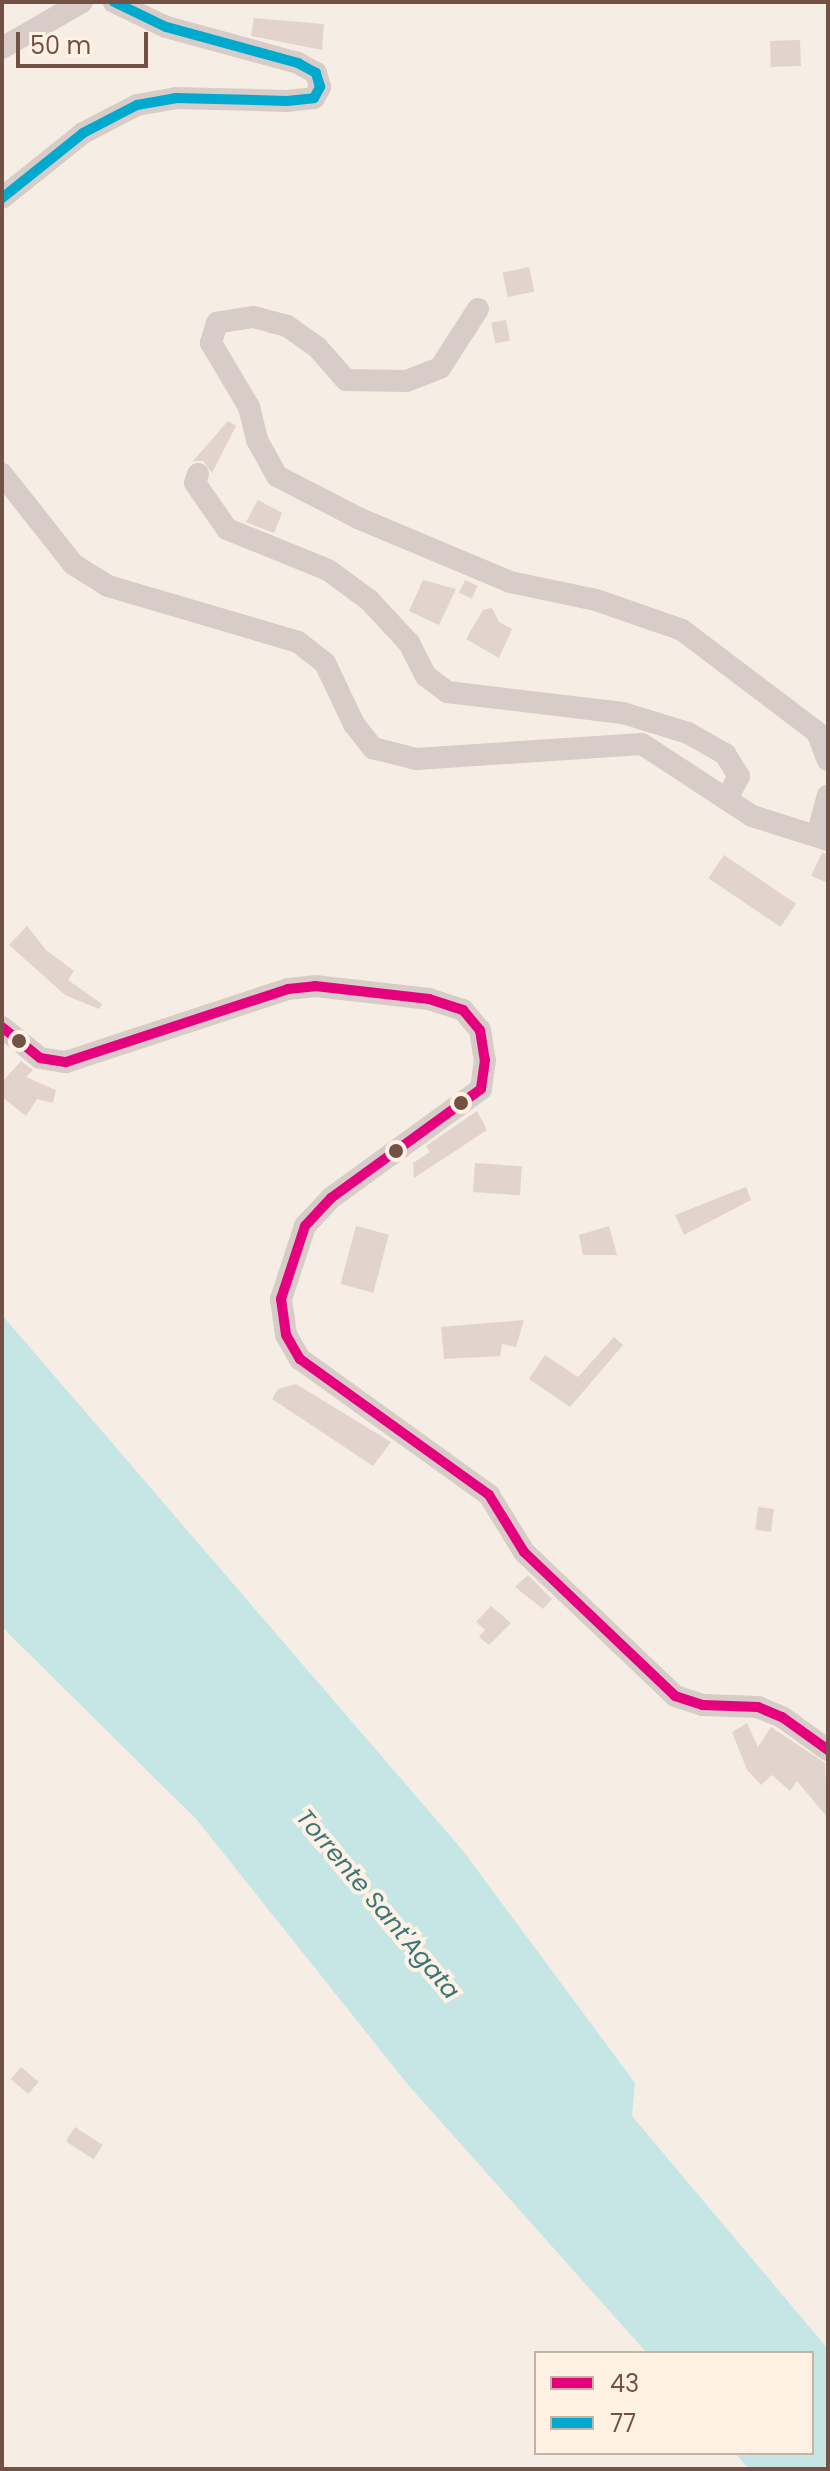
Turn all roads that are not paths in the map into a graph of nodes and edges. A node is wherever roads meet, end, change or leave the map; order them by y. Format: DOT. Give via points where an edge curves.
graph roads {
  1 [pos="82,2"];
  2 [pos="114,2"];
  3 [pos="2,48"];
  4 [pos="2,198"];
  5 [pos="478,309"];
  6 [pos="2,474"];
  7 [pos="198,474"];
  8 [pos="828,760"];
  9 [pos="828,795"];
  10 [pos="727,799"];
  11 [pos="823,838"];
  12 [pos="2,1027"];
  13 [pos="828,1750"];
  1 -- 3 [label="street"];
  2 -- 4 [label="street" via="134,16 195,37 298,63 316,73 320,87 314,98 175,98 137,105 83,133"];
  5 -- 8 [label="street" via="440,368 406,381 346,380 317,347 287,326 253,317 217,323 211,343 249,407 257,440 277,476 411,543 510,582 596,600 682,630 817,732"];
  6 -- 10 [label="street" via="73,564 108,586 298,642 325,663 354,724 373,748 416,759 642,744"];
  7 -- 10 [label="street" via="195,483 227,529 328,570 369,600 409,643 426,676 447,692 623,713 688,733 725,754 739,776"];
  9 -- 11 [label="street"];
  10 -- 11 [label="street" via="752,816"];
  12 -- 13 [label="street" via="40,1058 66,1062 250,1000 315,986 429,999 463,1010 480,1030 485,1060 481,1089 331,1198 305,1226 281,1299 286,1335 300,1359 489,1495 524,1552 675,1696 703,1705 758,1707 782,1717"];
}
